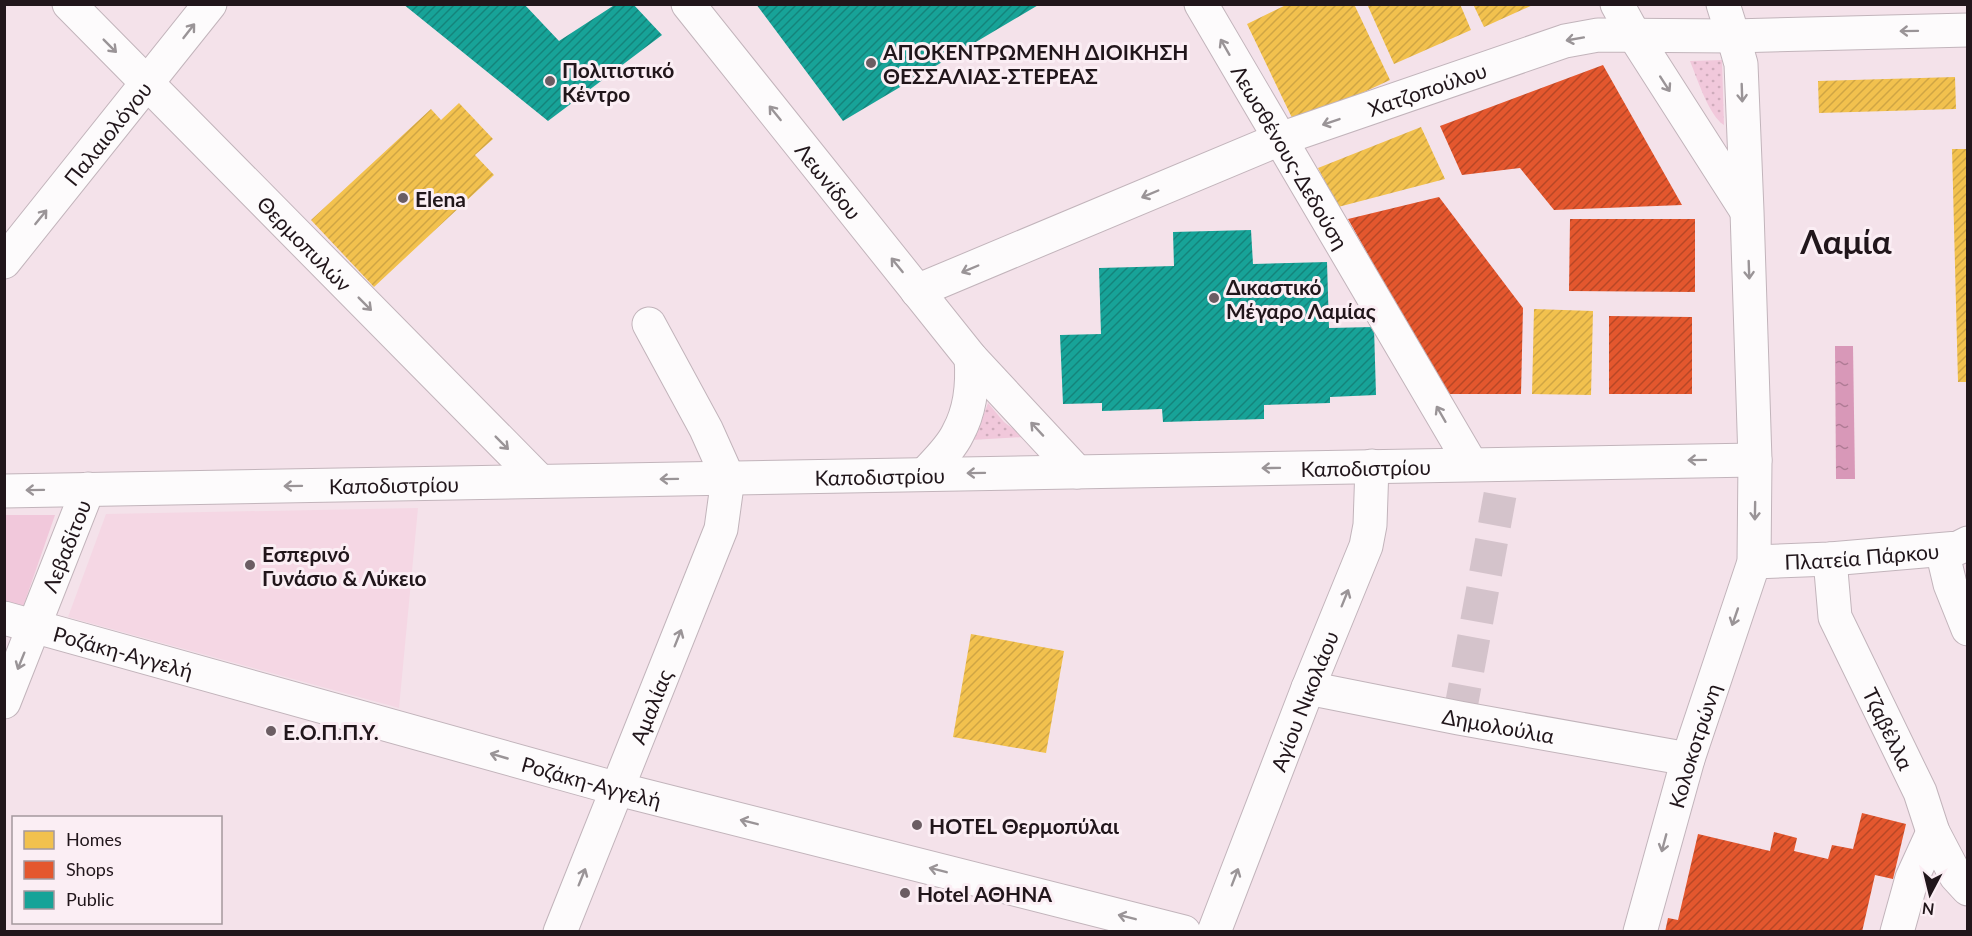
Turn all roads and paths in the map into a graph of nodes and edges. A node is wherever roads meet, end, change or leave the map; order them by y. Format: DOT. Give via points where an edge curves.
graph roads {
  1 [pos="69,4"];
  2 [pos="210,4"];
  3 [pos="688,4"];
  4 [pos="1201,4"];
  5 [pos="1617,4"];
  6 [pos="1723,4"];
  7 [pos="1968,30"];
  8 [pos="1634,35"];
  9 [pos="1733,36"];
  10 [pos="148,84"];
  11 [pos="1280,140"];
  12 [pos="1747,211"];
  13 [pos="10,246"];
  14 [pos="917,291"];
  15 [pos="650,324"];
  16 [pos="971,358"];
  17 [pos="1755,460"];
  18 [pos="1471,464"];
  19 [pos="1372,466"];
  20 [pos="1077,472"];
  21 [pos="926,474"];
  22 [pos="728,478"];
  23 [pos="540,481"];
  24 [pos="88,489"];
  25 [pos="4,491"];
  26 [pos="1955,546"];
  27 [pos="1830,559"];
  28 [pos="1754,562"];
  29 [pos="20,622"];
  30 [pos="1968,629"];
  31 [pos="1308,688"];
  32 [pos="4,702"];
  33 [pos="1688,759"];
  34 [pos="618,789"];
  35 [pos="1934,832"];
  36 [pos="1911,878"];
  37 [pos="1962,882"];
  38 [pos="560,932"];
  39 [pos="1184,932"];
  40 [pos="1214,932"];
  41 [pos="1640,932"];
  42 [pos="1897,932"];
  1 -- 10 [label="street, Θερμοπυλών, one-way"];
  10 -- 2 [label="street, Παλαιολόγου, one-way"];
  14 -- 3 [label="street, Λεωνίδου, one-way"];
  11 -- 4 [label="street, Λεωσθένους-Δεδούση, one-way"];
  5 -- 8 [label="street"];
  6 -- 9 [label="street, Κολοκοτρώνη"];
  7 -- 9 [label="street, Χατζοπούλου, one-way"];
  8 -- 9 [label="street, Χατζοπούλου"];
  8 -- 11 [label="street, Χατζοπούλου, one-way" via="1598,35 1565,41"];
  8 -- 12 [label="street, one-way"];
  9 -- 12 [label="street, Κολοκοτρώνη, one-way" via="1741,64"];
  13 -- 10 [label="street, Παλαιολόγου, one-way"];
  10 -- 23 [label="street, Θερμοπυλών, one-way"];
  11 -- 14 [label="street, Χατζοπούλου, one-way"];
  18 -- 11 [label="street, Λεωσθένους-Δεδούση, one-way"];
  12 -- 17 [label="street, Κολοκοτρώνη, one-way"];
  14 -- 16 [label="street, Λεωνίδου"];
  15 -- 22 [label="street"];
  20 -- 16 [label="street, Λεωνίδου, one-way"];
  16 -- 21 [label="street" via="970,393 959,433"];
  17 -- 18 [label="street, Καποδιστρίου, one-way"];
  17 -- 28 [label="street, Κολοκοτρώνη, one-way"];
  18 -- 19 [label="street, Καποδιστρίου"];
  19 -- 20 [label="street, Καποδιστρίου, one-way"];
  31 -- 19 [label="street, Αγίου Νικολάου, one-way" via="1366,546"];
  20 -- 21 [label="street, Καποδιστρίου, one-way"];
  21 -- 22 [label="street, Καποδιστρίου"];
  22 -- 23 [label="street, Καποδιστρίου, one-way"];
  34 -- 22 [label="street, Αμαλίας, one-way" via="721,529"];
  23 -- 24 [label="street, Καποδιστρίου, one-way"];
  24 -- 25 [label="street, Καποδιστρίου, one-way"];
  24 -- 29 [label="street, Λεβαδίτου"];
  26 -- 27 [label="street, Πλατεία Πάρκου"];
  26 -- 30 [label="street" via="1950,584"];
  27 -- 28 [label="street, Πλατεία Πάρκου"];
  27 -- 35 [label="street, Τζαβέλλα" via="1835,617 1920,792"];
  28 -- 33 [label="street, Κολοκοτρώνη, one-way"];
  29 -- 32 [label="street, Λεβαδίτου, one-way"];
  34 -- 29 [label="street, Ροζάκη-Αγγελή, one-way"];
  31 -- 33 [label="street, Δημολούλια"];
  40 -- 31 [label="street, Αγίου Νικολάου, one-way"];
  33 -- 41 [label="street, Κολοκοτρώνη, one-way"];
  38 -- 34 [label="street, Αμαλίας, one-way"];
  39 -- 34 [label="street, Ροζάκη-Αγγελή, one-way"];
  35 -- 36 [label="street"];
  35 -- 37 [label="street, Τζαβέλλα"];
  36 -- 37 [label="street" via="1928,873"];
  36 -- 42 [label="street"];
}
